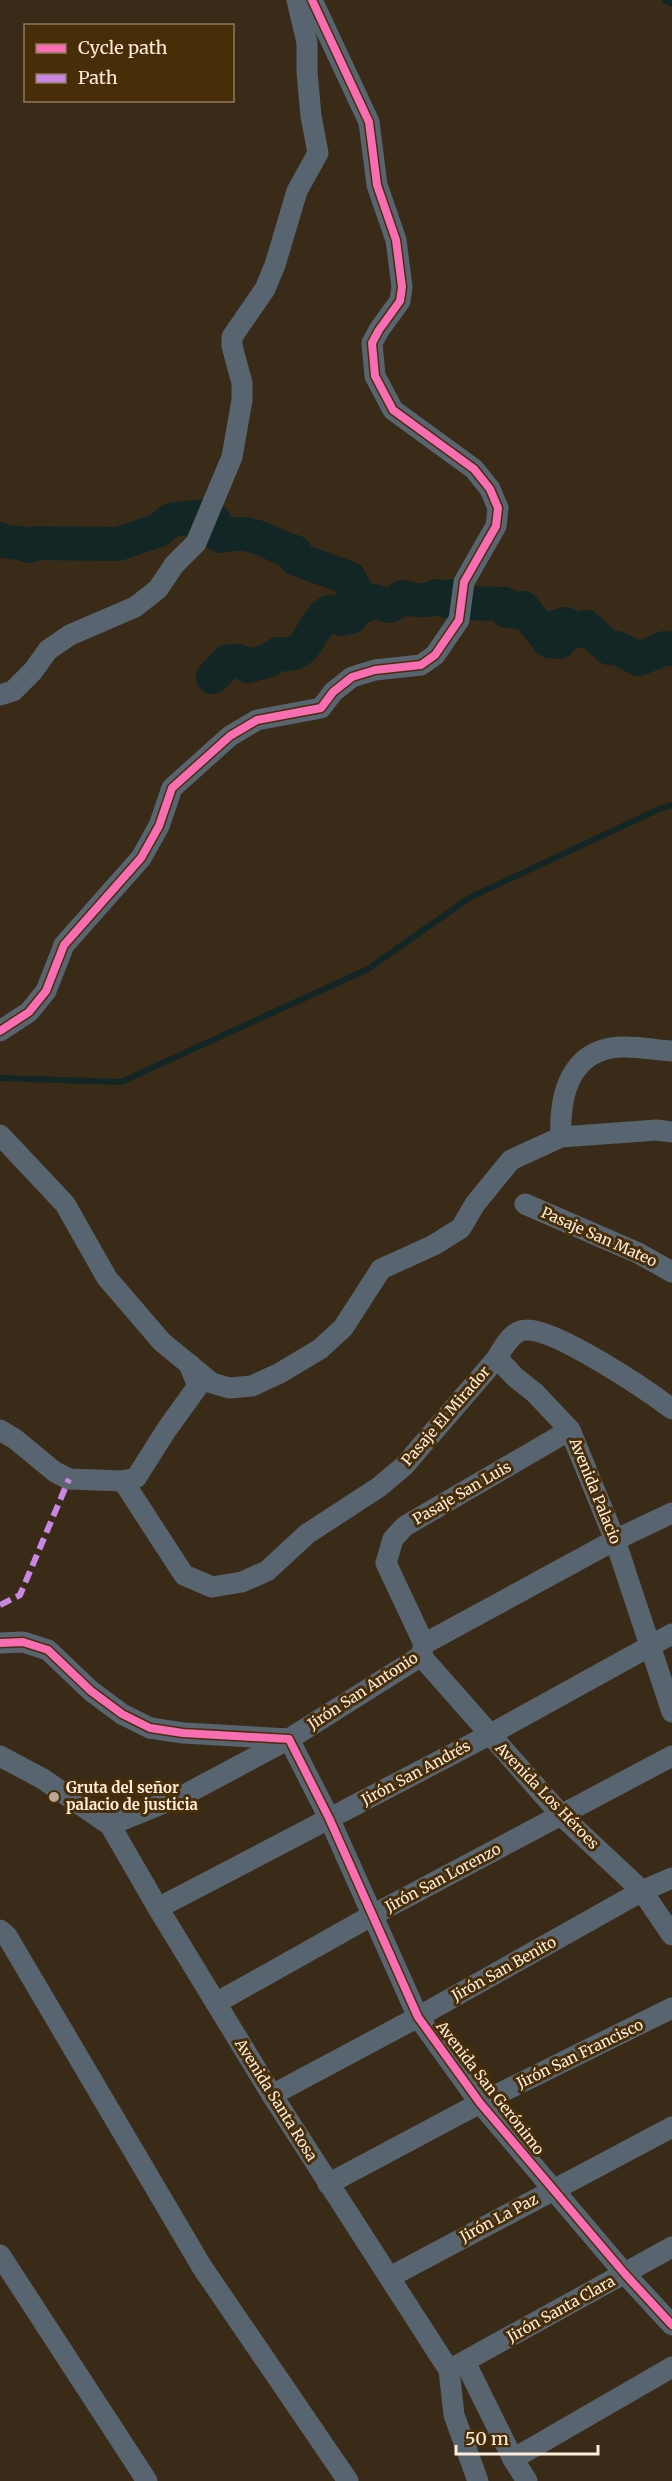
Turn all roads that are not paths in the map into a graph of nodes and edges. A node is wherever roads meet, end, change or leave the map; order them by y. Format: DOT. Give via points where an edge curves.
graph roads {
  1 [pos="297,0"];
  2 [pos="312,0"];
  3 [pos="0,695"];
  4 [pos="0,1031"];
  5 [pos="672,1052"];
  6 [pos="672,1132"];
  7 [pos="0,1135"];
  8 [pos="561,1137"];
  9 [pos="525,1204"];
  10 [pos="672,1272"];
  11 [pos="497,1358"];
  12 [pos="188,1364"];
  13 [pos="672,1409"];
  14 [pos="0,1430"];
  15 [pos="570,1430"];
  16 [pos="123,1481"];
  17 [pos="672,1513"];
  18 [pos="615,1540"];
  19 [pos="672,1634"];
  20 [pos="0,1642"];
  21 [pos="649,1647"];
  22 [pos="423,1650"];
  23 [pos="672,1712"];
  24 [pos="489,1735"];
  25 [pos="289,1739"];
  26 [pos="0,1756"];
  27 [pos="672,1756"];
  28 [pos="562,1816"];
  29 [pos="329,1818"];
  30 [pos="110,1825"];
  31 [pos="672,1878"];
  32 [pos="642,1891"];
  33 [pos="158,1908"];
  34 [pos="371,1916"];
  35 [pos="0,1930"];
  36 [pos="672,1935"];
  37 [pos="216,2003"];
  38 [pos="672,2008"];
  39 [pos="418,2017"];
  40 [pos="272,2095"];
  41 [pos="480,2103"];
  42 [pos="672,2127"];
  43 [pos="328,2184"];
  44 [pos="552,2189"];
  45 [pos="672,2247"];
  46 [pos="0,2256"];
  47 [pos="625,2274"];
  48 [pos="390,2277"];
  49 [pos="672,2325"];
  50 [pos="457,2366"];
  51 [pos="672,2367"];
  52 [pos="513,2459"];
  53 [pos="147,2481"];
  54 [pos="348,2481"];
  55 [pos="478,2481"];
  56 [pos="527,2481"];
  1 -- 3 [label="street" via="307,42 309,94 318,153 297,191 265,289 232,338 242,400 232,457 222,483 196,543 174,564 158,589 135,607 70,635 48,650 13,691"];
  2 -- 4 [label="street" via="369,122 377,185 396,240 400,301 372,344 375,376 393,410 474,469 490,489 498,508 496,526 464,582 459,620 435,655 421,665 352,677 321,708 257,720 230,736 172,788 159,826 141,858 64,945 46,991 29,1012"];
  5 -- 8 [label="street" via="620,1047 580,1063 563,1096"];
  6 -- 8 [label="street"];
  7 -- 12 [label="street" via="65,1204 107,1278 162,1342"];
  8 -- 12 [label="street" via="511,1160 460,1228 434,1245 381,1269 343,1328 320,1349 252,1386 229,1388 212,1383"];
  9 -- 10 [label="street, Pasaje San Mateo"];
  11 -- 13 [label="street" via="515,1334 526,1330 558,1338 648,1390"];
  11 -- 15 [label="street, Avenida Palacio"];
  11 -- 16 [label="street, Pasaje El Mirador" via="404,1466 307,1534 267,1570 242,1582 212,1587 184,1575"];
  12 -- 16 [label="street" via="198,1386 136,1478"];
  14 -- 16 [label="street" via="69,1479"];
  15 -- 18 [label="street, Avenida Palacio"];
  15 -- 22 [label="street, Pasaje San Luis" via="405,1526 393,1539 386,1563"];
  17 -- 18 [label="street, Jirón San Antonio"];
  18 -- 21 [label="street, Avenida Palacio"];
  18 -- 22 [label="street, Jirón San Antonio"];
  19 -- 21 [label="street, Jirón San Andrés"];
  20 -- 25 [label="street" via="22,1642 48,1650 99,1697 150,1728"];
  21 -- 23 [label="street, Avenida Palacio"];
  21 -- 24 [label="street, Jirón San Andrés"];
  22 -- 24 [label="street, Avenida Los Héroes"];
  22 -- 25 [label="street, Jirón San Antonio"];
  24 -- 28 [label="street, Avenida Los Héroes"];
  24 -- 29 [label="street, Jirón San Andrés"];
  25 -- 29 [label="street, Avenida San Gerónimo"];
  25 -- 30 [label="street, Jirón San Antonio" via="186,1794"];
  26 -- 30 [label="street" via="43,1779"];
  27 -- 28 [label="street, Jirón San Lorenzo"];
  28 -- 32 [label="street, Avenida Los Héroes"];
  28 -- 34 [label="street, Jirón San Lorenzo"];
  29 -- 33 [label="street, Jirón San Andrés"];
  29 -- 34 [label="street, Avenida San Gerónimo"];
  30 -- 33 [label="street, Avenida Santa Rosa"];
  31 -- 32 [label="street, Jirón San Benito"];
  32 -- 36 [label="street, Avenida Los Héroes"];
  32 -- 39 [label="street, Jirón San Benito"];
  33 -- 37 [label="street, Avenida Santa Rosa"];
  34 -- 37 [label="street, Jirón San Lorenzo"];
  34 -- 39 [label="street, Avenida San Gerónimo"];
  35 -- 54 [label="street" via="202,2267"];
  37 -- 40 [label="street, Avenida Santa Rosa"];
  38 -- 41 [label="street, Jirón San Francisco"];
  39 -- 40 [label="street, Jirón San Benito"];
  39 -- 41 [label="street, Avenida San Gerónimo"];
  40 -- 43 [label="street, Avenida Santa Rosa"];
  41 -- 43 [label="street, Jirón San Francisco"];
  41 -- 44 [label="street, Avenida San Gerónimo"];
  42 -- 44 [label="street, Jirón La Paz"];
  43 -- 48 [label="street, Avenida Santa Rosa"];
  44 -- 47 [label="street, Avenida San Gerónimo"];
  44 -- 48 [label="street, Jirón La Paz"];
  45 -- 47 [label="street, Jirón Santa Clara"];
  46 -- 53 [label="street"];
  47 -- 49 [label="street, Avenida San Gerónimo"];
  47 -- 50 [label="street, Jirón Santa Clara"];
  48 -- 50 [label="street, Avenida Santa Rosa"];
  50 -- 52 [label="street, Avenida Santa Rosa"];
  50 -- 55 [label="street" via="454,2415"];
  51 -- 52 [label="street"];
  52 -- 56 [label="street, Avenida Santa Rosa"];
}
